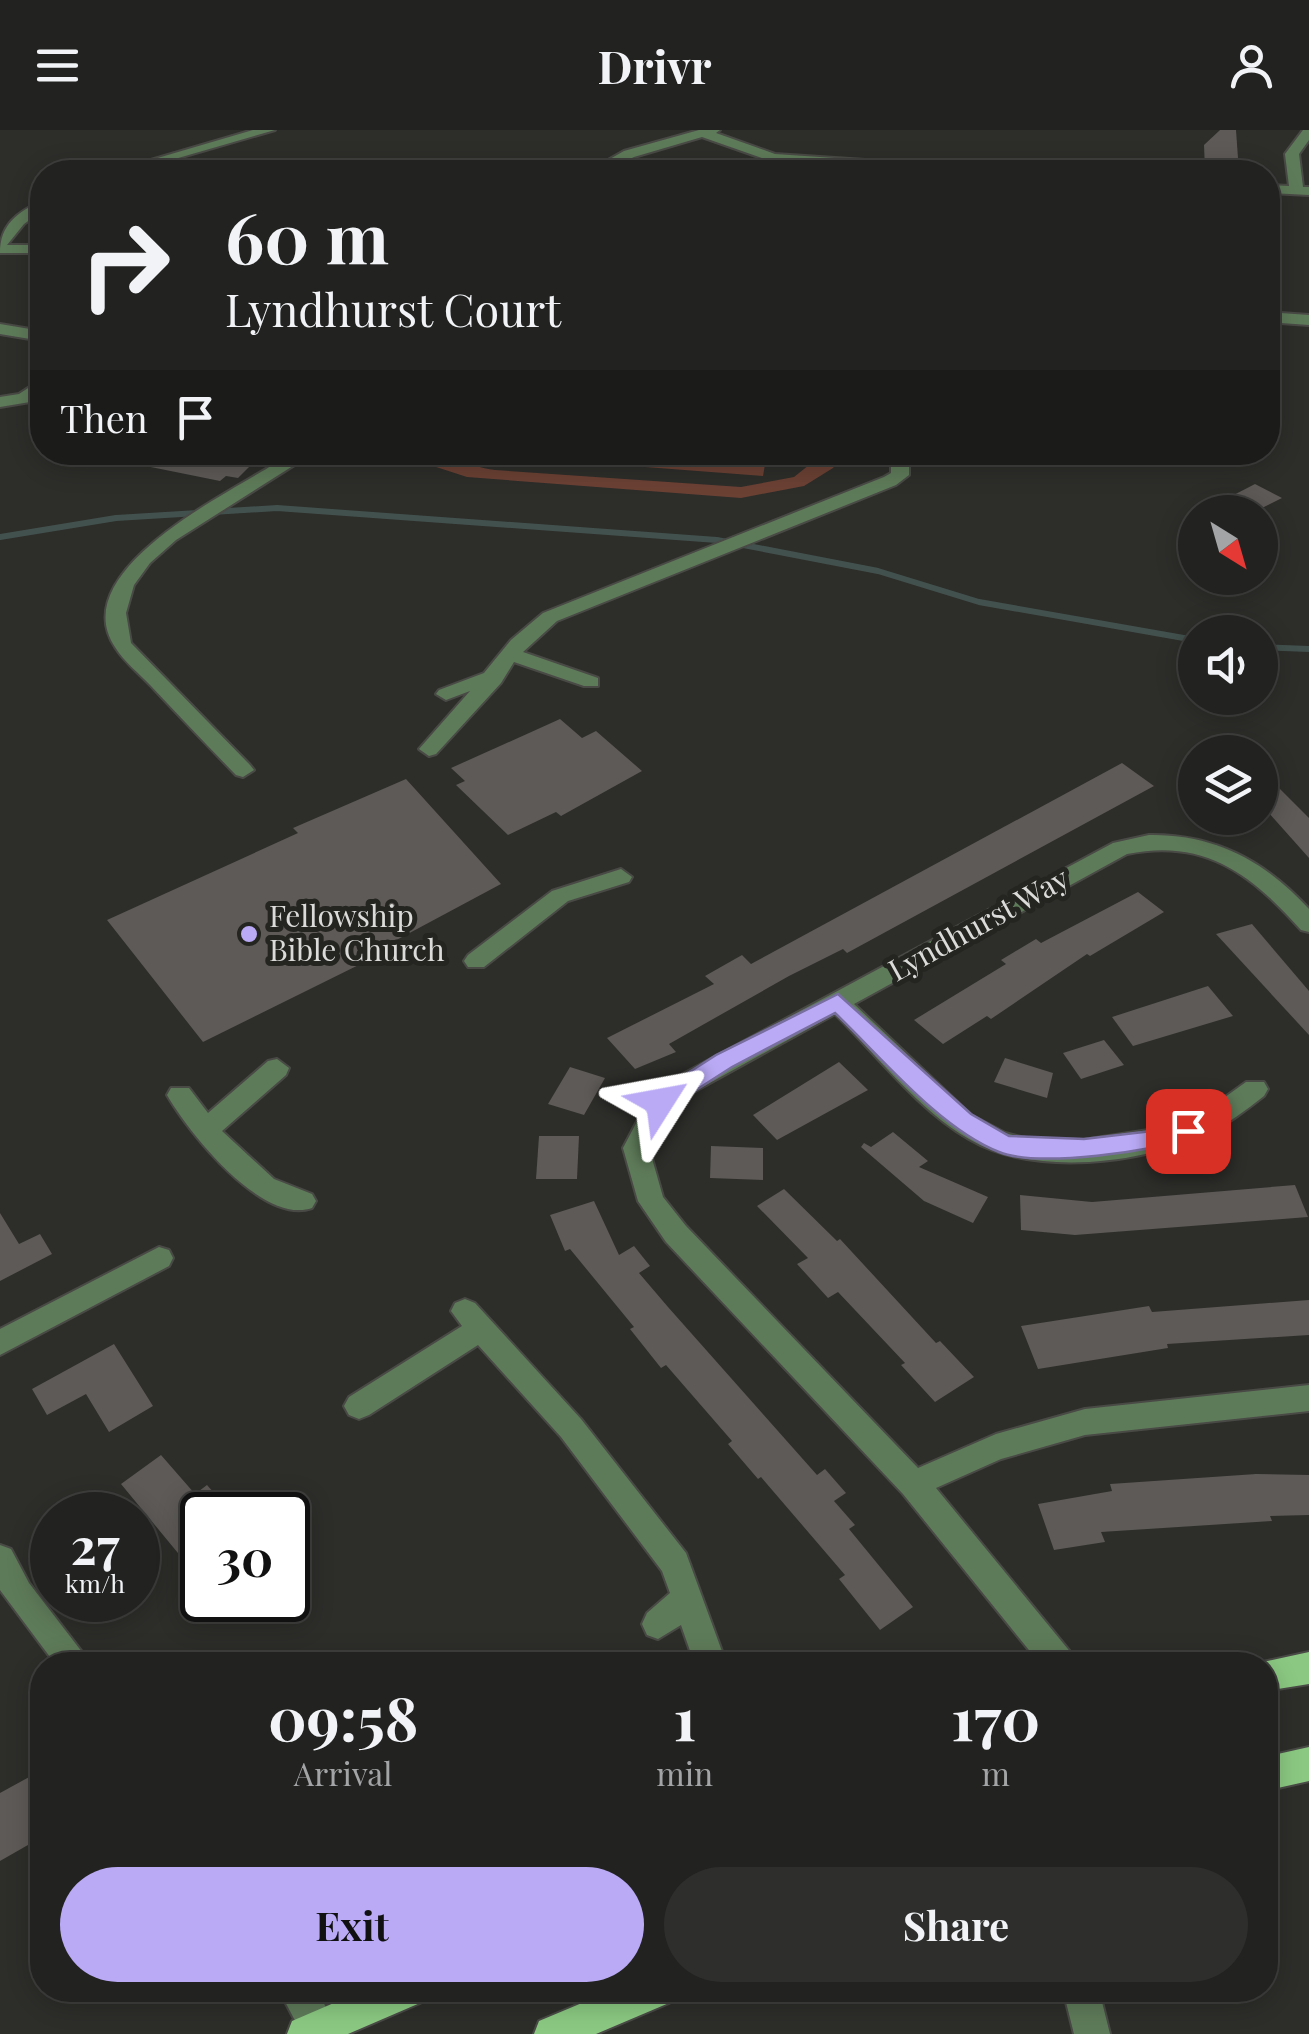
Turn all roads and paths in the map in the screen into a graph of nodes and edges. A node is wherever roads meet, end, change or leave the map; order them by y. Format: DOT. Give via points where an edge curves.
graph roads {
  1 [pos="268,130"];
  2 [pos="708,131"];
  3 [pos="1309,131"];
  4 [pos="160,160"];
  5 [pos="617,160"];
  6 [pos="793,160"];
  7 [pos="1303,191"];
  8 [pos="30,213"];
  9 [pos="0,247"];
  10 [pos="30,248"];
  11 [pos="1280,318"];
  12 [pos="1309,320"];
  13 [pos="0,329"];
  14 [pos="30,334"];
  15 [pos="30,393"];
  16 [pos="0,402"];
  17 [pos="285,465"];
  18 [pos="900,465"];
  19 [pos="513,655"];
  20 [pos="494,678"];
  21 [pos="591,682"];
  22 [pos="446,694"];
  23 [pos="429,749"];
  24 [pos="243,770"];
  25 [pos="621,876"];
  26 [pos="1309,924"];
  27 [pos="476,960"];
  28 [pos="838,1002"];
  29 [pos="277,1068"];
  30 [pos="1254,1089"];
  31 [pos="180,1094"];
  32 [pos="207,1129"];
  33 [pos="303,1202"];
  34 [pos="159,1258"];
  35 [pos="0,1343"];
  36 [pos="1309,1398"];
  37 [pos="359,1406"];
  38 [pos="914,1484"];
  39 [pos="0,1559"];
  40 [pos="689,1597"];
  41 [pos="658,1624"];
  42 [pos="66,1652"];
  43 [pos="707,1652"];
  44 [pos="1050,1652"];
  45 [pos="1309,1668"];
  46 [pos="1278,1674"];
  47 [pos="1309,1764"];
  48 [pos="1278,1771"];
  49 [pos="302,2002"];
  50 [pos="381,2002"];
  51 [pos="628,2002"];
  52 [pos="1085,2002"];
  53 [pos="315,2032"];
  54 [pos="552,2034"];
  55 [pos="1092,2034"];
  1 -- 4 [label="street"];
  2 -- 5 [label="street"];
  2 -- 6 [label="street" via="745,151"];
  3 -- 7 [label="street" via="1292,154"];
  8 -- 9 [label="street"];
  9 -- 10 [label="street"];
  11 -- 12 [label="street"];
  13 -- 14 [label="street"];
  15 -- 16 [label="street"];
  17 -- 24 [label="street" via="140,560 117,597 113,622 122,644"];
  18 -- 19 [label="street" via="900,475 890,481 550,617 527,632"];
  19 -- 20 [label="street"];
  19 -- 21 [label="street"];
  20 -- 22 [label="street"];
  20 -- 23 [label="street"];
  25 -- 27 [label="street" via="560,896"];
  26 -- 28 [label="street, Lyndhurst Way" via="1264,877 1228,854 1181,841 1137,843"];
  28 -- 30 [label="street" via="963,1120 1005,1145 1050,1150 1152,1140 1207,1122"];
  28 -- 38 [label="street, Lyndhurst Way" via="660,1102 636,1148 637,1164 651,1201 676,1234"];
  29 -- 32 [label="street"];
  31 -- 32 [label="street"];
  32 -- 33 [label="street" via="255,1182 275,1196"];
  34 -- 35 [label="street"];
  36 -- 38 [label="street" via="1085,1422 996,1447"];
  37 -- 40 [label="street" via="473,1320 606,1473 675,1563"];
  38 -- 44 [label="street, Lyndhurst Way"];
  39 -- 42 [label="street"];
  40 -- 41 [label="street"];
  40 -- 43 [label="street"];
  45 -- 46 [label="main road"];
  47 -- 48 [label="main road"];
  49 -- 53 [label="street"];
  50 -- 53 [label="main road"];
  51 -- 54 [label="main road"];
  52 -- 55 [label="street"];
}
